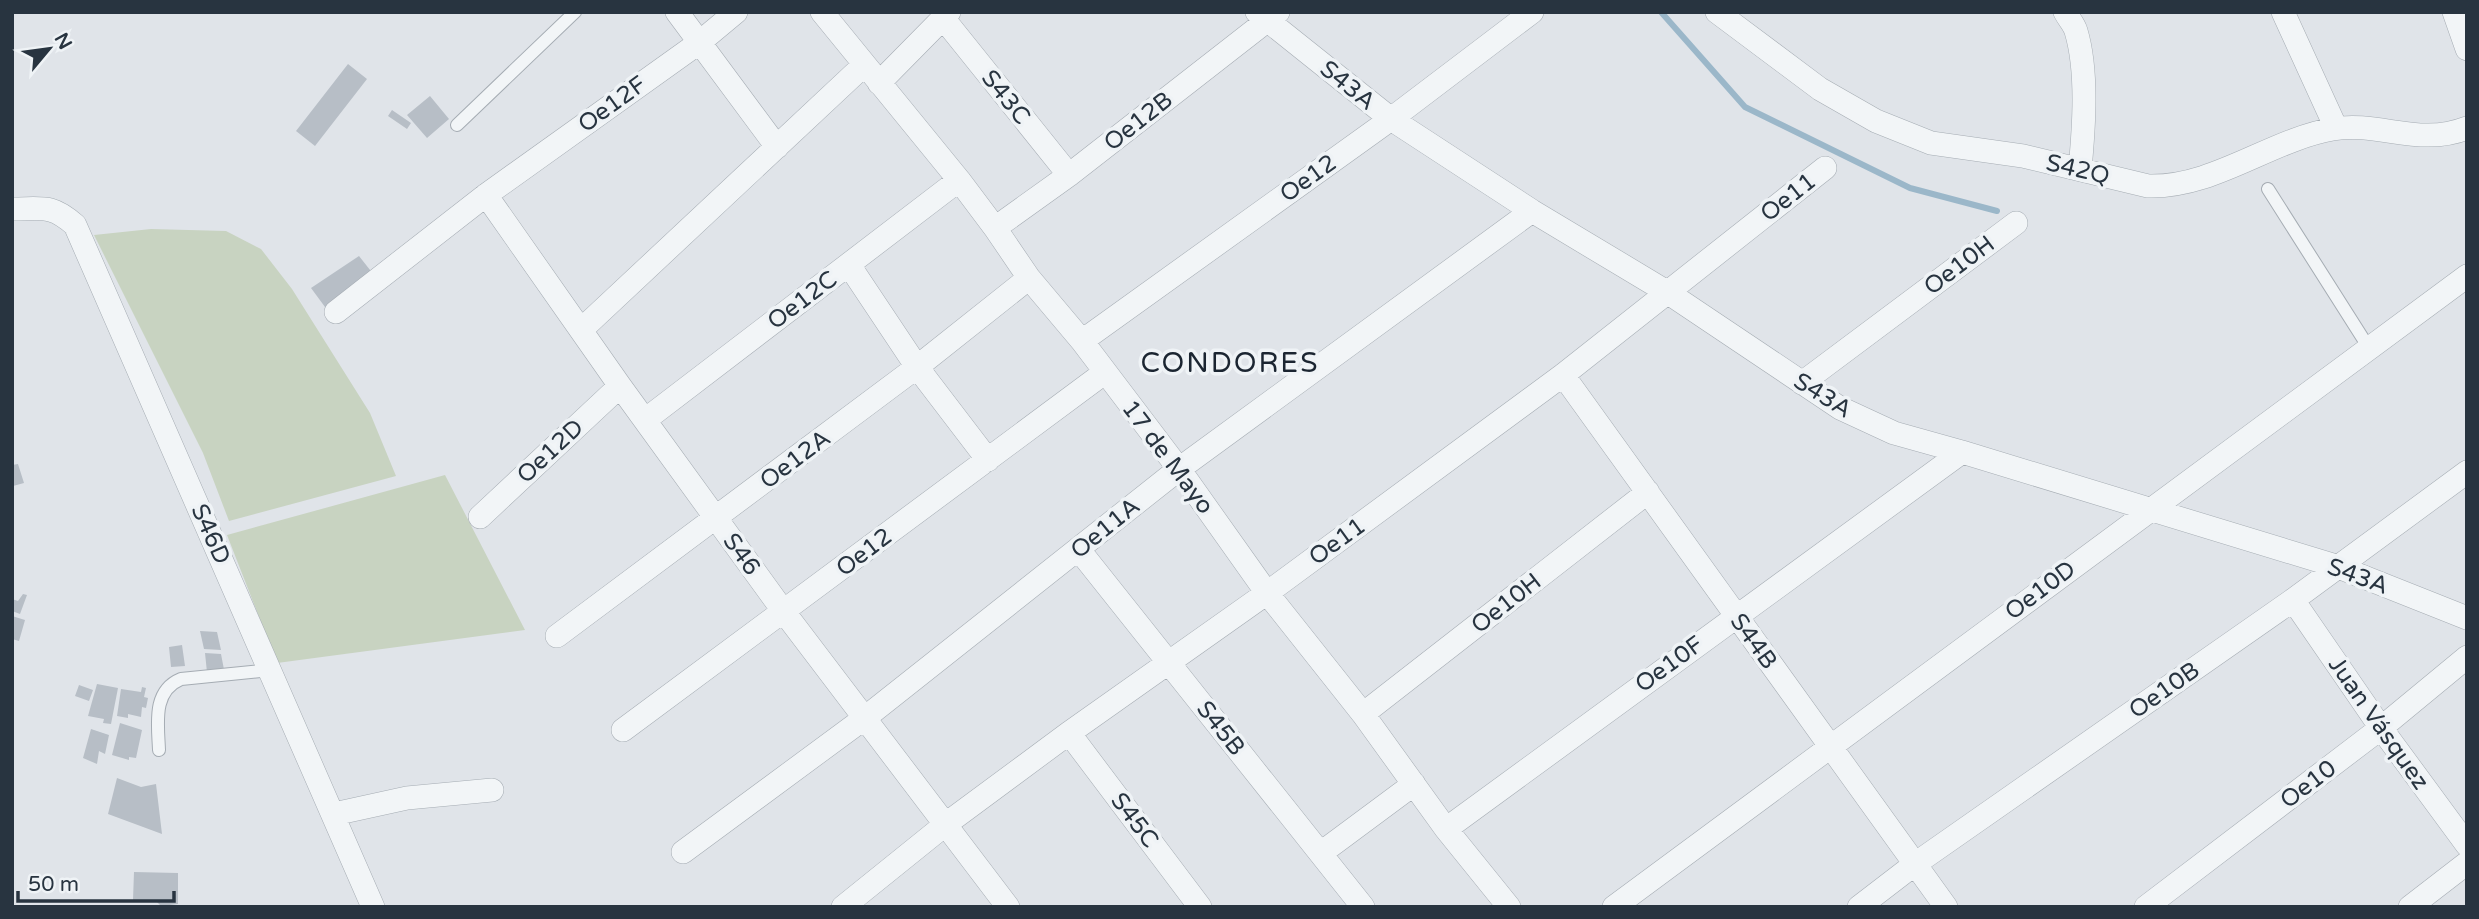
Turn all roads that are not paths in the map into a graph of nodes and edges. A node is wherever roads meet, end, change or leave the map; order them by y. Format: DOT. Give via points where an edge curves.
graph roads {
  1 [pos="575,12"];
  2 [pos="677,12"];
  3 [pos="736,12"];
  4 [pos="822,12"];
  5 [pos="1532,12"];
  6 [pos="1717,12"];
  7 [pos="2065,12"];
  8 [pos="2283,12"];
  9 [pos="2454,12"];
  10 [pos="946,15"];
  11 [pos="1268,15"];
  12 [pos="700,42"];
  13 [pos="2467,49"];
  14 [pos="864,65"];
  15 [pos="879,83"];
  16 [pos="1391,119"];
  17 [pos="457,125"];
  18 [pos="2336,128"];
  19 [pos="2467,128"];
  20 [pos="777,147"];
  21 [pos="1825,167"];
  22 [pos="2080,169"];
  23 [pos="1069,175"];
  24 [pos="959,180"];
  25 [pos="2268,189"];
  26 [pos="486,195"];
  27 [pos="12,209"];
  28 [pos="1532,211"];
  29 [pos="2016,223"];
  30 [pos="995,228"];
  31 [pos="849,265"];
  32 [pos="2467,276"];
  33 [pos="1029,278"];
  34 [pos="1667,292"];
  35 [pos="336,312"];
  36 [pos="581,330"];
  37 [pos="1082,341"];
  38 [pos="2369,348"];
  39 [pos="918,367"];
  40 [pos="1104,373"];
  41 [pos="1563,375"];
  42 [pos="1802,383"];
  43 [pos="620,386"];
  44 [pos="645,420"];
  45 [pos="1962,452"];
  46 [pos="988,460"];
  47 [pos="1179,469"];
  48 [pos="2467,472"];
  49 [pos="1648,492"];
  50 [pos="2149,509"];
  51 [pos="480,517"];
  52 [pos="716,518"];
  53 [pos="1079,550"];
  54 [pos="2336,566"];
  55 [pos="1267,593"];
  56 [pos="2293,600"];
  57 [pos="784,612"];
  58 [pos="1735,615"];
  59 [pos="2467,618"];
  60 [pos="557,636"];
  61 [pos="2467,657"];
  62 [pos="1169,663"];
  63 [pos="270,670"];
  64 [pos="1363,714"];
  65 [pos="866,717"];
  66 [pos="2381,727"];
  67 [pos="623,730"];
  68 [pos="1069,733"];
  69 [pos="1830,746"];
  70 [pos="159,750"];
  71 [pos="1414,784"];
  72 [pos="492,790"];
  73 [pos="334,814"];
  74 [pos="946,824"];
  75 [pos="1446,829"];
  76 [pos="2467,845"];
  77 [pos="683,852"];
  78 [pos="1321,853"];
  79 [pos="2467,863"];
  80 [pos="1915,864"];
  81 [pos="1503,905"];
  82 [pos="373,907"];
  83 [pos="843,907"];
  84 [pos="1007,907"];
  85 [pos="1200,907"];
  86 [pos="1363,907"];
  87 [pos="1614,907"];
  88 [pos="1859,907"];
  89 [pos="1946,907"];
  90 [pos="2146,907"];
  91 [pos="2410,907"];
  1 -- 17 [label="lane"];
  2 -- 12 [label="street"];
  3 -- 12 [label="street, Oe12F"];
  4 -- 14 [label="street, 17 de Mayo"];
  5 -- 16 [label="street, Oe12"];
  6 -- 22 [label="street, S42Q" via="1820,89 1876,121 1931,143"];
  7 -- 22 [label="street" via="2075,28 2080,53 2084,122"];
  8 -- 18 [label="street"];
  9 -- 13 [label="street"];
  10 -- 15 [label="street"];
  10 -- 23 [label="street, S43C"];
  11 -- 16 [label="street, S43A"];
  11 -- 23 [label="street, Oe12B"];
  12 -- 20 [label="street"];
  12 -- 26 [label="street, Oe12F"];
  14 -- 15 [label="street, 17 de Mayo"];
  14 -- 20 [label="street"];
  15 -- 24 [label="street, 17 de Mayo"];
  16 -- 28 [label="street, S43A"];
  16 -- 37 [label="street, Oe12"];
  18 -- 19 [label="street, S42Q" via="2418,136"];
  18 -- 22 [label="street, S42Q" via="2168,187"];
  20 -- 36 [label="street"];
  21 -- 34 [label="street, Oe11"];
  23 -- 30 [label="street, Oe12B"];
  24 -- 30 [label="street, 17 de Mayo"];
  24 -- 31 [label="street, Oe12C"];
  25 -- 38 [label="lane"];
  26 -- 35 [label="street, Oe12F"];
  26 -- 36 [label="street, S46"];
  27 -- 63 [label="street, S46D" via="59,211 75,225"];
  28 -- 34 [label="street, S43A"];
  28 -- 47 [label="street, Oe11A"];
  29 -- 42 [label="street, Oe10H"];
  30 -- 33 [label="street, 17 de Mayo"];
  31 -- 39 [label="street"];
  31 -- 44 [label="street, Oe12C"];
  32 -- 38 [label="street, Oe10D"];
  33 -- 37 [label="street, 17 de Mayo"];
  33 -- 39 [label="street, Oe12A"];
  34 -- 41 [label="street, Oe11"];
  34 -- 42 [label="street, S43A"];
  36 -- 43 [label="street, S46"];
  37 -- 40 [label="street, 17 de Mayo"];
  38 -- 50 [label="street, Oe10D"];
  39 -- 46 [label="street"];
  39 -- 52 [label="street, Oe12A"];
  40 -- 46 [label="street, Oe12"];
  40 -- 47 [label="street, 17 de Mayo"];
  41 -- 49 [label="street, S44B"];
  41 -- 55 [label="street, Oe11"];
  42 -- 45 [label="street, S43A" via="1839,408 1894,433"];
  43 -- 44 [label="street, S46"];
  43 -- 51 [label="street, Oe12D"];
  44 -- 52 [label="street, S46"];
  45 -- 50 [label="street, S43A"];
  45 -- 58 [label="street, Oe10F"];
  46 -- 57 [label="street, Oe12"];
  47 -- 53 [label="street, Oe11A"];
  47 -- 55 [label="street, 17 de Mayo"];
  48 -- 54 [label="street, Oe10B"];
  49 -- 58 [label="street, S44B"];
  49 -- 64 [label="street, Oe10H"];
  50 -- 54 [label="street, S43A"];
  50 -- 69 [label="street, Oe10D"];
  52 -- 57 [label="street, S46"];
  52 -- 60 [label="street, Oe12A"];
  53 -- 62 [label="street, S45B"];
  53 -- 65 [label="street, Oe11A"];
  54 -- 56 [label="street, Oe10B"];
  54 -- 59 [label="street, S43A"];
  55 -- 62 [label="street, Oe11"];
  55 -- 64 [label="street, 17 de Mayo"];
  56 -- 66 [label="street, Juan Vásquez"];
  56 -- 80 [label="street, Oe10B"];
  57 -- 65 [label="street, S46"];
  57 -- 67 [label="street, Oe12"];
  58 -- 69 [label="street, S44B"];
  58 -- 75 [label="street, Oe10F"];
  61 -- 66 [label="street, Oe10"];
  62 -- 68 [label="street, Oe11"];
  62 -- 78 [label="street, S45B"];
  63 -- 70 [label="lane" via="172,682 161,695 158,710"];
  63 -- 73 [label="street, S46D"];
  64 -- 71 [label="street, 17 de Mayo"];
  65 -- 74 [label="street, S46"];
  65 -- 77 [label="street, Oe11A"];
  66 -- 76 [label="street, Juan Vásquez"];
  66 -- 90 [label="street, Oe10"];
  68 -- 74 [label="street, Oe11"];
  68 -- 85 [label="street, S45C"];
  69 -- 80 [label="street, S44B"];
  69 -- 87 [label="street, Oe10D"];
  71 -- 75 [label="street, 17 de Mayo"];
  71 -- 78 [label="street"];
  72 -- 73 [label="street" via="408,798"];
  73 -- 82 [label="street, S46D"];
  74 -- 83 [label="street, Oe11"];
  74 -- 84 [label="street, S46"];
  75 -- 81 [label="street, 17 de Mayo"];
  78 -- 86 [label="street, S45B"];
  79 -- 91 [label="street"];
  80 -- 88 [label="street, Oe10B"];
  80 -- 89 [label="street, S44B"];
}
